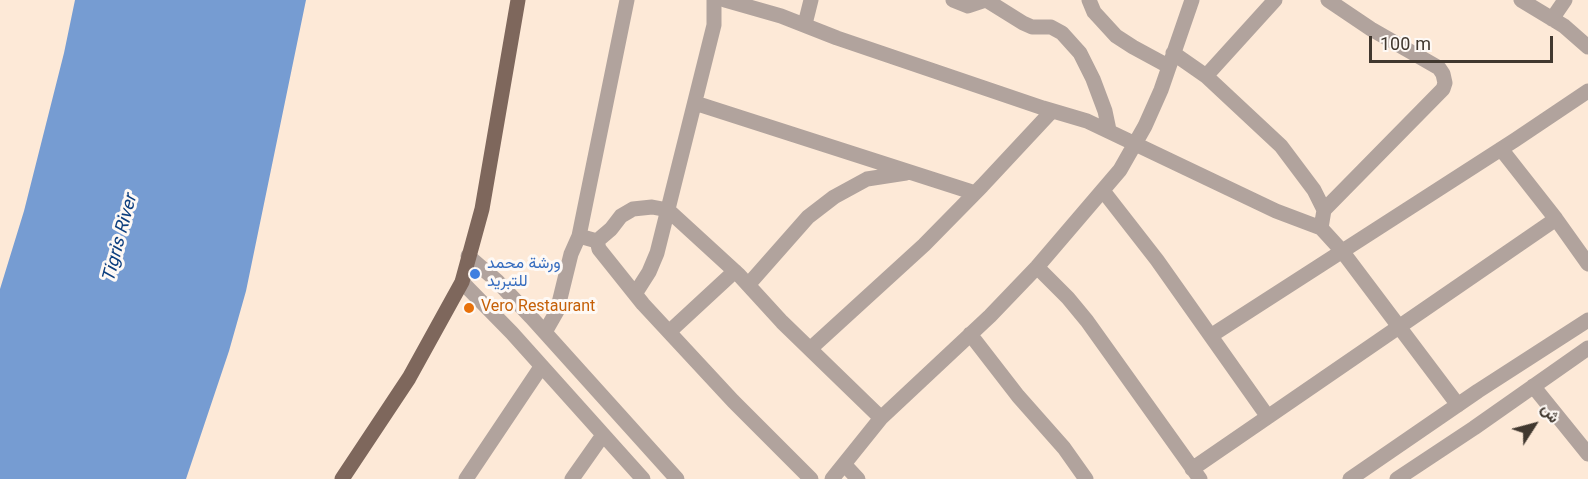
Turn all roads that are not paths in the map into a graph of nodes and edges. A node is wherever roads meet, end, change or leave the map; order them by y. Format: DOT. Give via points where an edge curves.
graph roads {
  1 [pos="518,0"];
  2 [pos="627,0"];
  3 [pos="714,0"];
  4 [pos="725,0"];
  5 [pos="811,0"];
  6 [pos="953,0"];
  7 [pos="1089,0"];
  8 [pos="1192,0"];
  9 [pos="1275,0"];
  10 [pos="1328,0"];
  11 [pos="1521,0"];
  12 [pos="1565,0"];
  13 [pos="1552,19"];
  14 [pos="805,24"];
  15 [pos="1588,47"];
  16 [pos="1171,59"];
  17 [pos="1206,76"];
  18 [pos="1585,99"];
  19 [pos="695,103"];
  20 [pos="1052,111"];
  21 [pos="1109,130"];
  22 [pos="1136,142"];
  23 [pos="1501,149"];
  24 [pos="911,172"];
  25 [pos="1104,192"];
  26 [pos="975,193"];
  27 [pos="668,210"];
  28 [pos="1324,210"];
  29 [pos="1556,219"];
  30 [pos="1320,228"];
  31 [pos="579,236"];
  32 [pos="597,241"];
  33 [pos="1342,251"];
  34 [pos="468,256"];
  35 [pos="1588,264"];
  36 [pos="1037,267"];
  37 [pos="735,271"];
  38 [pos="462,282"];
  39 [pos="748,285"];
  40 [pos="635,294"];
  41 [pos="1588,320"];
  42 [pos="1398,327"];
  43 [pos="545,332"];
  44 [pos="669,332"];
  45 [pos="970,334"];
  46 [pos="1212,335"];
  47 [pos="1588,348"];
  48 [pos="810,349"];
  49 [pos="542,367"];
  50 [pos="1533,386"];
  51 [pos="1478,391"];
  52 [pos="1458,405"];
  53 [pos="1494,414"];
  54 [pos="1268,417"];
  55 [pos="881,418"];
  56 [pos="603,435"];
  57 [pos="1588,454"];
  58 [pos="844,464"];
  59 [pos="1196,474"];
  60 [pos="342,479"];
  61 [pos="466,479"];
  62 [pos="572,479"];
  63 [pos="643,479"];
  64 [pos="677,479"];
  65 [pos="811,479"];
  66 [pos="832,479"];
  67 [pos="858,479"];
  68 [pos="1086,479"];
  69 [pos="1350,479"];
  70 [pos="1397,479"];
  1 -- 34 [label="main road" via="482,209"];
  2 -- 31 [label="street"];
  3 -- 19 [label="street" via="714,25"];
  4 -- 14 [label="street"];
  5 -- 14 [label="street"];
  6 -- 21 [label="street" via="968,6 986,0 1032,27 1051,27 1062,33 1080,53 1093,79"];
  7 -- 16 [label="street" via="1094,12 1116,36 1133,47"];
  8 -- 16 [label="street"];
  9 -- 17 [label="street"];
  10 -- 28 [label="street" via="1439,68 1445,83"];
  11 -- 13 [label="street"];
  12 -- 13 [label="street"];
  13 -- 15 [label="street"];
  14 -- 20 [label="street" via="837,39"];
  16 -- 17 [label="street"];
  16 -- 22 [label="street"];
  17 -- 28 [label="street" via="1281,146"];
  18 -- 23 [label="street"];
  19 -- 24 [label="street"];
  19 -- 27 [label="street"];
  20 -- 21 [label="street"];
  20 -- 26 [label="street"];
  21 -- 22 [label="street"];
  22 -- 25 [label="street"];
  22 -- 30 [label="street" via="1276,211"];
  23 -- 29 [label="street"];
  23 -- 33 [label="street"];
  24 -- 26 [label="street"];
  24 -- 39 [label="street" via="867,179 834,197 808,217"];
  25 -- 36 [label="street"];
  25 -- 46 [label="street"];
  26 -- 48 [label="street"];
  27 -- 32 [label="street" via="633,209"];
  27 -- 37 [label="street"];
  27 -- 40 [label="street" via="657,253"];
  28 -- 30 [label="street"];
  29 -- 35 [label="street"];
  29 -- 42 [label="street"];
  30 -- 33 [label="street"];
  31 -- 32 [label="street"];
  31 -- 43 [label="street" via="557,311"];
  32 -- 40 [label="street" via="599,249"];
  33 -- 42 [label="street"];
  33 -- 46 [label="street"];
  34 -- 38 [label="main road"];
  34 -- 43 [label="street"];
  36 -- 45 [label="street"];
  36 -- 59 [label="street" via="1087,321"];
  37 -- 39 [label="street"];
  37 -- 44 [label="street"];
  38 -- 49 [label="street"];
  38 -- 60 [label="main road" via="409,378"];
  39 -- 48 [label="street"];
  40 -- 44 [label="street"];
  41 -- 51 [label="street"];
  42 -- 52 [label="street"];
  42 -- 54 [label="street"];
  43 -- 64 [label="street"];
  44 -- 65 [label="street"];
  45 -- 55 [label="street"];
  45 -- 68 [label="street"];
  46 -- 54 [label="street"];
  47 -- 50 [label="street"];
  48 -- 55 [label="street"];
  49 -- 56 [label="street"];
  49 -- 61 [label="street"];
  50 -- 53 [label="street"];
  50 -- 57 [label="street"];
  51 -- 52 [label="street"];
  51 -- 53 [label="street"];
  52 -- 69 [label="street"];
  53 -- 70 [label="street"];
  54 -- 59 [label="street"];
  55 -- 58 [label="street"];
  56 -- 62 [label="street"];
  56 -- 63 [label="street"];
  58 -- 66 [label="street"];
  58 -- 67 [label="street"];
}
